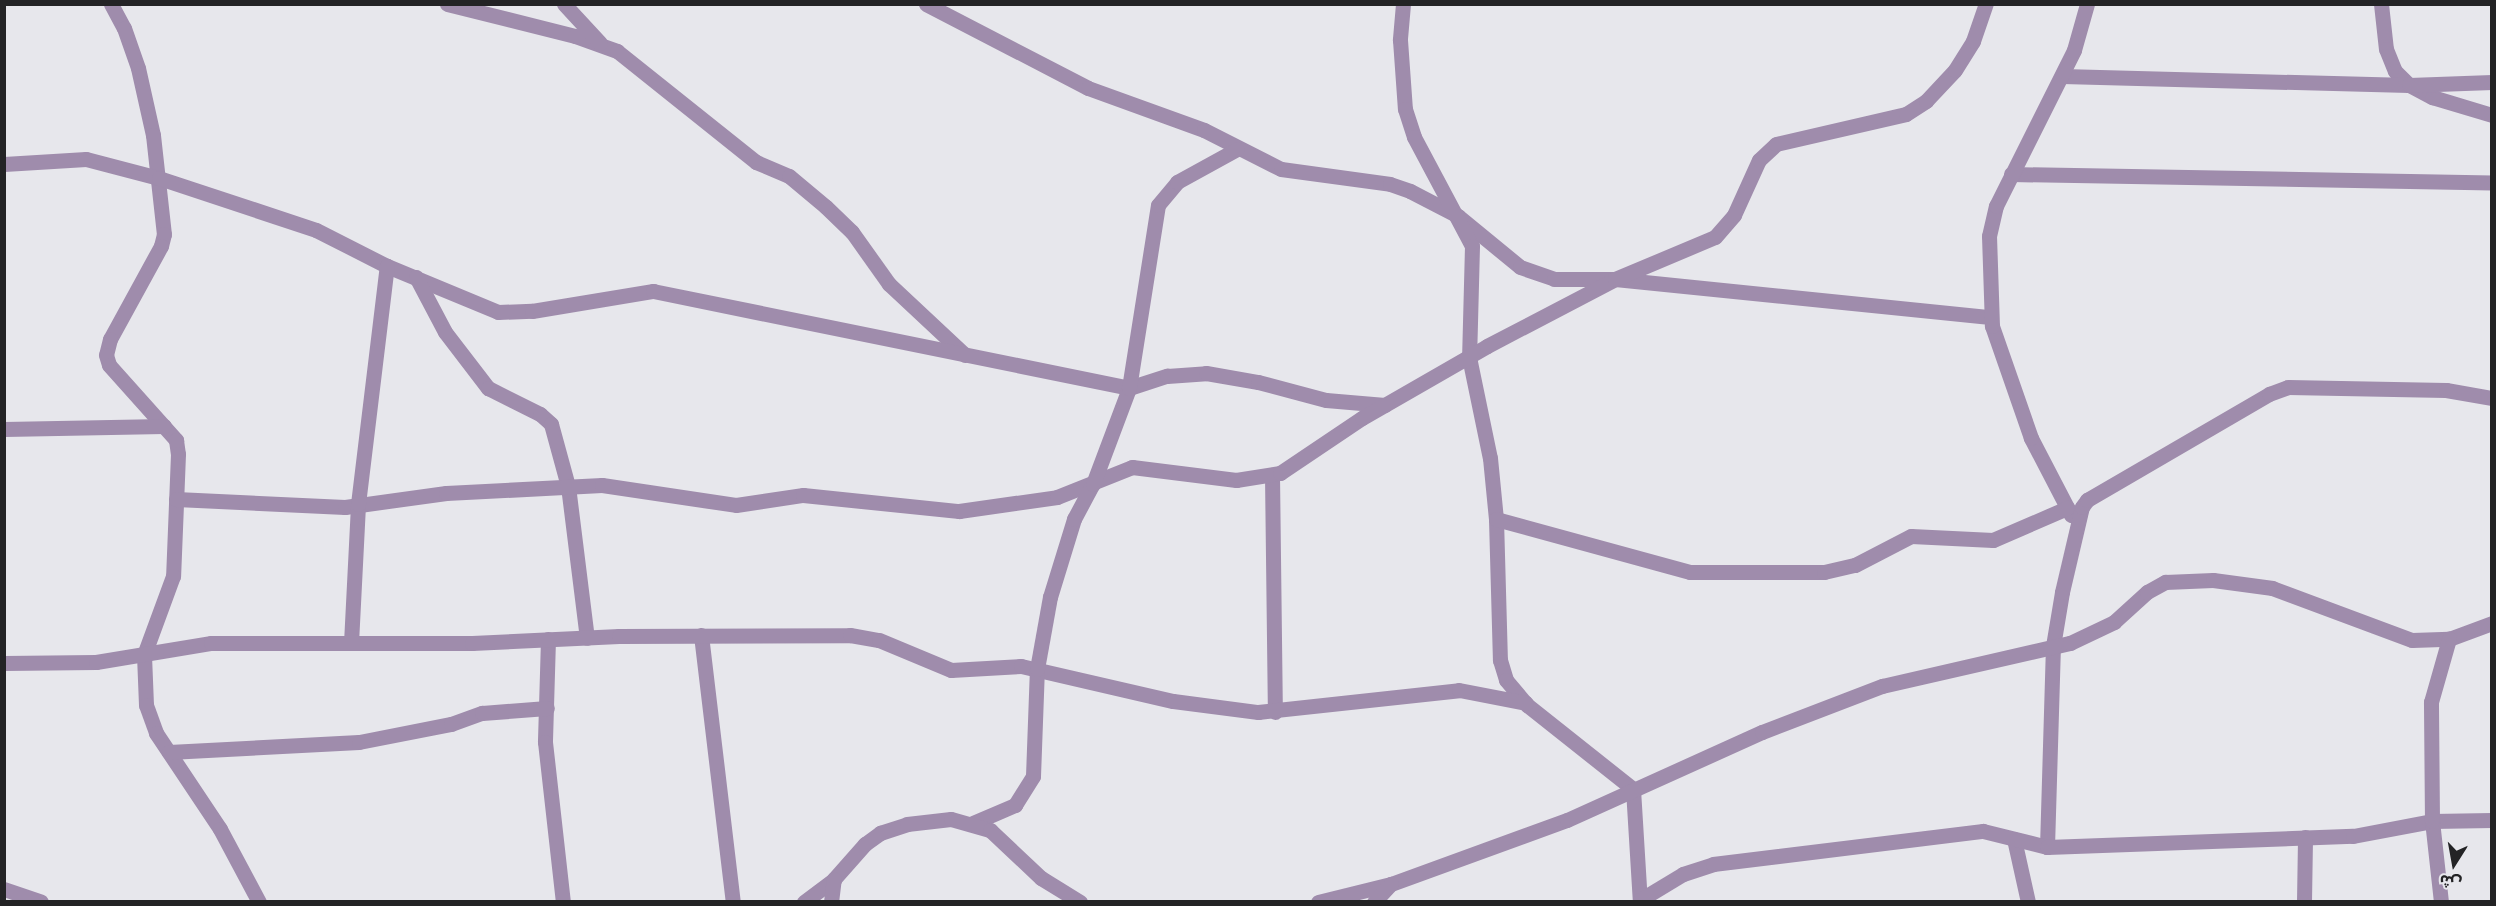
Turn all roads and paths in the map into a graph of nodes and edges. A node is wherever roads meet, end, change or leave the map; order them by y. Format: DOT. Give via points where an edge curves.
graph roads {
  1 [pos="447,4"];
  2 [pos="564,4"];
  3 [pos="926,4"];
  4 [pos="1403,4"];
  5 [pos="1986,4"];
  6 [pos="2087,4"];
  7 [pos="2381,4"];
  8 [pos="118,8"];
  9 [pos="600,43"];
  10 [pos="2062,76"];
  11 [pos="2492,82"];
  12 [pos="2409,85"];
  13 [pos="2492,115"];
  14 [pos="1237,148"];
  15 [pos="4,164"];
  16 [pos="2011,174"];
  17 [pos="159,178"];
  18 [pos="2492,182"];
  19 [pos="1458,216"];
  20 [pos="387,266"];
  21 [pos="416,278"];
  22 [pos="1615,279"];
  23 [pos="1990,316"];
  24 [pos="965,355"];
  25 [pos="1469,357"];
  26 [pos="1129,388"];
  27 [pos="2492,398"];
  28 [pos="1385,405"];
  29 [pos="164,426"];
  30 [pos="4,429"];
  31 [pos="1272,475"];
  32 [pos="1093,484"];
  33 [pos="568,486"];
  34 [pos="176,499"];
  35 [pos="358,504"];
  36 [pos="2067,508"];
  37 [pos="1496,519"];
  38 [pos="2078,526"];
  39 [pos="2492,623"];
  40 [pos="701,635"];
  41 [pos="587,638"];
  42 [pos="548,639"];
  43 [pos="2449,639"];
  44 [pos="351,643"];
  45 [pos="2053,646"];
  46 [pos="144,655"];
  47 [pos="4,663"];
  48 [pos="1037,669"];
  49 [pos="1526,704"];
  50 [pos="547,708"];
  51 [pos="1275,712"];
  52 [pos="169,752"];
  53 [pos="1633,789"];
  54 [pos="2492,820"];
  55 [pos="2432,821"];
  56 [pos="973,823"];
  57 [pos="2305,837"];
  58 [pos="2014,839"];
  59 [pos="2047,847"];
  60 [pos="834,879"];
  61 [pos="1391,884"];
  62 [pos="4,889"];
  63 [pos="1640,901"];
  64 [pos="41,902"];
  65 [pos="259,902"];
  66 [pos="563,902"];
  67 [pos="733,902"];
  68 [pos="804,902"];
  69 [pos="831,902"];
  70 [pos="1080,902"];
  71 [pos="1318,902"];
  72 [pos="1374,902"];
  73 [pos="2028,902"];
  74 [pos="2304,902"];
  75 [pos="2441,902"];
  1 -- 9 [label="street"];
  2 -- 9 [label="street"];
  3 -- 14 [label="street" via="1088,88 1204,130"];
  4 -- 19 [label="street" via="1400,40 1405,108 1414,136"];
  5 -- 22 [label="street" via="1973,41 1955,70 1926,101 1906,114 1776,144 1759,160 1734,215 1715,237"];
  6 -- 10 [label="street" via="2078,40"];
  7 -- 12 [label="street" via="2386,49 2396,71"];
  8 -- 17 [label="street" via="138,68"];
  9 -- 24 [label="street" via="645,71 756,162 789,176 812,194 846,226 890,284"];
  10 -- 12 [label="street"];
  10 -- 16 [label="street"];
  11 -- 12 [label="street"];
  12 -- 13 [label="street" via="2432,97"];
  14 -- 19 [label="street" via="1294,173 1401,187"];
  14 -- 26 [label="street" via="1177,182 1158,205"];
  15 -- 17 [label="street" via="86,159"];
  16 -- 18 [label="street"];
  16 -- 23 [label="street" via="1996,206 1989,236"];
  17 -- 20 [label="street" via="316,230"];
  17 -- 29 [label="street" via="161,246 110,339 106,355 110,365"];
  19 -- 22 [label="street" via="1520,267 1554,279"];
  19 -- 25 [label="street" via="1469,237 1474,266"];
  20 -- 21 [label="street"];
  20 -- 35 [label="street"];
  21 -- 24 [label="street" via="498,312 532,311 653,291"];
  21 -- 33 [label="street" via="445,332 488,388 540,414 551,424"];
  22 -- 23 [label="street"];
  22 -- 25 [label="street"];
  23 -- 36 [label="street" via="2031,438"];
  24 -- 26 [label="street"];
  25 -- 28 [label="street"];
  25 -- 37 [label="street" via="1490,458"];
  26 -- 28 [label="street" via="1167,376 1206,373 1326,399"];
  26 -- 32 [label="street"];
  27 -- 38 [label="street" via="2446,390 2288,387 2098,490 2082,507"];
  28 -- 31 [label="street"];
  29 -- 30 [label="street"];
  29 -- 34 [label="street" via="176,440"];
  31 -- 32 [label="street" via="1236,480 1132,467"];
  31 -- 51 [label="street"];
  32 -- 33 [label="street" via="1023,504 959,511 803,495 736,505 602,485"];
  32 -- 48 [label="street" via="1074,519 1058,562"];
  33 -- 35 [label="street"];
  33 -- 41 [label="street"];
  34 -- 35 [label="street" via="299,507"];
  34 -- 46 [label="street" via="169,594"];
  35 -- 44 [label="street"];
  36 -- 37 [label="street" via="1993,540 1911,536 1855,564 1824,572 1690,572"];
  36 -- 38 [label="street"];
  37 -- 49 [label="street" via="1500,660 1506,680"];
  38 -- 45 [label="street"];
  39 -- 43 [label="street"];
  40 -- 41 [label="street"];
  40 -- 48 [label="street" via="863,636 951,670 1008,665"];
  40 -- 67 [label="street"];
  41 -- 42 [label="street"];
  42 -- 44 [label="street"];
  42 -- 50 [label="street"];
  43 -- 45 [label="street" via="2412,640 2272,588 2189,579 2165,582 2100,631"];
  43 -- 55 [label="street" via="2431,702"];
  44 -- 46 [label="street" via="211,643"];
  45 -- 53 [label="street" via="1882,686 1762,732"];
  45 -- 59 [label="street"];
  46 -- 47 [label="street" via="65,664"];
  46 -- 52 [label="street" via="148,713"];
  48 -- 51 [label="street" via="1173,700"];
  48 -- 56 [label="street" via="1033,776 1015,804"];
  49 -- 51 [label="street" via="1459,690"];
  49 -- 53 [label="street"];
  50 -- 52 [label="street" via="482,713 451,724 359,742"];
  50 -- 66 [label="street" via="545,742"];
  52 -- 65 [label="street" via="220,829"];
  53 -- 61 [label="street" via="1567,820"];
  53 -- 63 [label="street"];
  54 -- 55 [label="street"];
  55 -- 57 [label="street" via="2362,835"];
  55 -- 75 [label="street"];
  56 -- 60 [label="street" via="935,819 880,833 865,843"];
  56 -- 70 [label="street" via="1004,840 1041,878"];
  57 -- 59 [label="street"];
  57 -- 74 [label="street"];
  58 -- 59 [label="street"];
  58 -- 63 [label="street" via="1983,831 1713,864 1683,874"];
  58 -- 73 [label="street"];
  60 -- 68 [label="street"];
  60 -- 69 [label="street"];
  61 -- 71 [label="street"];
  61 -- 72 [label="street"];
  62 -- 64 [label="street"];
}
